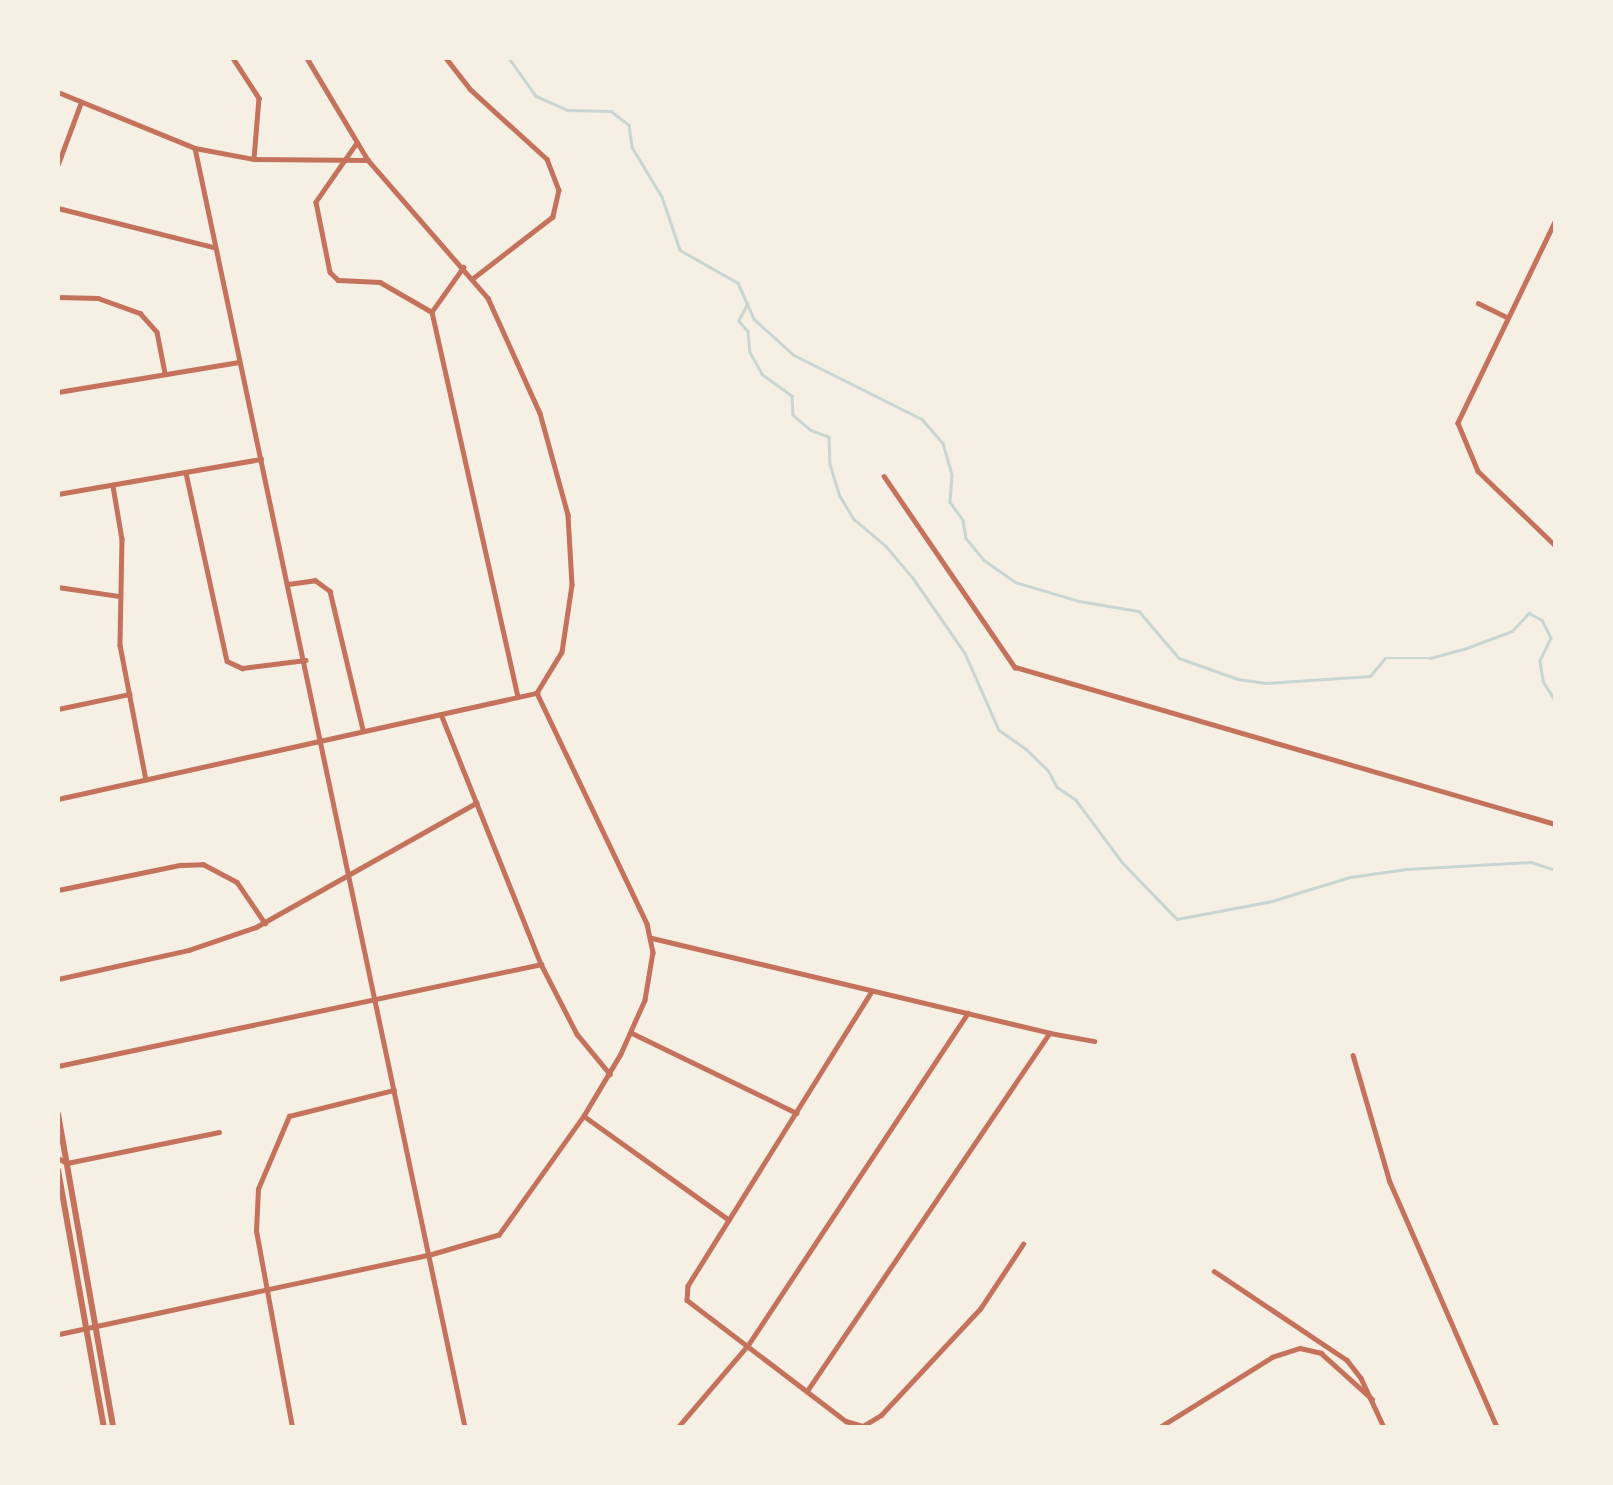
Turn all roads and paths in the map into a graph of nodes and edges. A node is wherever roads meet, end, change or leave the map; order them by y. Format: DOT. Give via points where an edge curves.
graph roads {
  1 [pos="233,58"];
  2 [pos="307,58"];
  3 [pos="446,58"];
  4 [pos="58,92"];
  5 [pos="81,102"];
  6 [pos="357,143"];
  7 [pos="194,148"];
  8 [pos="254,159"];
  9 [pos="344,160"];
  10 [pos="368,160"];
  11 [pos="58,164"];
  12 [pos="58,208"];
  13 [pos="1555,222"];
  14 [pos="214,248"];
  15 [pos="464,267"];
  16 [pos="474,278"];
  17 [pos="58,297"];
  18 [pos="1478,303"];
  19 [pos="432,312"];
  20 [pos="1507,317"];
  21 [pos="239,362"];
  22 [pos="165,373"];
  23 [pos="58,392"];
  24 [pos="261,459"];
  25 [pos="186,473"];
  26 [pos="884,476"];
  27 [pos="113,486"];
  28 [pos="58,494"];
  29 [pos="1555,545"];
  30 [pos="288,584"];
  31 [pos="58,587"];
  32 [pos="119,596"];
  33 [pos="305,660"];
  34 [pos="537,693"];
  35 [pos="129,694"];
  36 [pos="518,697"];
  37 [pos="58,709"];
  38 [pos="441,714"];
  39 [pos="363,730"];
  40 [pos="322,740"];
  41 [pos="146,780"];
  42 [pos="58,799"];
  43 [pos="476,803"];
  44 [pos="1555,824"];
  45 [pos="350,878"];
  46 [pos="58,890"];
  47 [pos="265,923"];
  48 [pos="652,938"];
  49 [pos="541,964"];
  50 [pos="58,979"];
  51 [pos="871,993"];
  52 [pos="374,997"];
  53 [pos="968,1013"];
  54 [pos="1050,1032"];
  55 [pos="632,1033"];
  56 [pos="1094,1041"];
  57 [pos="1353,1055"];
  58 [pos="58,1066"];
  59 [pos="610,1074"];
  60 [pos="394,1090"];
  61 [pos="797,1113"];
  62 [pos="58,1114"];
  63 [pos="584,1116"];
  64 [pos="219,1132"];
  65 [pos="58,1158"];
  66 [pos="66,1163"];
  67 [pos="58,1170"];
  68 [pos="729,1220"];
  69 [pos="76,1221"];
  70 [pos="67,1223"];
  71 [pos="1023,1244"];
  72 [pos="430,1255"];
  73 [pos="1214,1271"];
  74 [pos="266,1289"];
  75 [pos="95,1327"];
  76 [pos="86,1329"];
  77 [pos="58,1335"];
  78 [pos="748,1345"];
  79 [pos="808,1390"];
  80 [pos="1372,1399"];
  81 [pos="104,1427"];
  82 [pos="113,1427"];
  83 [pos="292,1427"];
  84 [pos="465,1427"];
  85 [pos="678,1427"];
  86 [pos="1160,1427"];
  87 [pos="1384,1427"];
  88 [pos="1497,1427"];
  1 -- 8 [label="street" via="258,96"];
  2 -- 6 [label="street"];
  3 -- 16 [label="street" via="466,85 547,159 559,190 553,217"];
  4 -- 5 [label="street"];
  5 -- 7 [label="street"];
  5 -- 11 [label="street"];
  6 -- 9 [label="street"];
  6 -- 10 [label="street"];
  7 -- 8 [label="street"];
  7 -- 14 [label="street"];
  8 -- 9 [label="street"];
  9 -- 10 [label="street"];
  9 -- 19 [label="street" via="316,204 331,275 338,280 380,282"];
  10 -- 15 [label="street"];
  12 -- 14 [label="street"];
  13 -- 20 [label="street"];
  14 -- 21 [label="street"];
  15 -- 16 [label="street"];
  15 -- 19 [label="street"];
  16 -- 34 [label="street" via="499,316 530,385 570,528 572,585 566,635 556,668"];
  17 -- 22 [label="street" via="93,297 140,313 155,329"];
  18 -- 20 [label="street"];
  19 -- 36 [label="street"];
  20 -- 29 [label="street" via="1458,427 1478,471"];
  21 -- 22 [label="street"];
  21 -- 24 [label="street"];
  22 -- 23 [label="street"];
  24 -- 25 [label="street"];
  24 -- 30 [label="street"];
  25 -- 27 [label="street"];
  25 -- 33 [label="street" via="227,661 242,668"];
  26 -- 44 [label="street" via="1018,668"];
  27 -- 28 [label="street"];
  27 -- 32 [label="street" via="122,538"];
  30 -- 33 [label="street"];
  30 -- 39 [label="street" via="315,580 330,591"];
  31 -- 32 [label="street"];
  32 -- 35 [label="street" via="119,637"];
  33 -- 40 [label="street"];
  34 -- 36 [label="street"];
  34 -- 48 [label="street"];
  35 -- 37 [label="street"];
  35 -- 41 [label="street"];
  36 -- 38 [label="street"];
  38 -- 39 [label="street"];
  38 -- 43 [label="street"];
  39 -- 40 [label="street"];
  40 -- 41 [label="street"];
  40 -- 45 [label="street"];
  41 -- 42 [label="street"];
  43 -- 45 [label="street"];
  43 -- 49 [label="street"];
  45 -- 47 [label="street"];
  45 -- 52 [label="street"];
  46 -- 47 [label="street" via="180,864 203,864 233,878"];
  47 -- 50 [label="street" via="196,948"];
  48 -- 51 [label="street"];
  48 -- 55 [label="street" via="650,981"];
  49 -- 52 [label="street"];
  49 -- 59 [label="street" via="577,1034"];
  51 -- 53 [label="street"];
  51 -- 61 [label="street"];
  52 -- 58 [label="street"];
  52 -- 60 [label="street"];
  53 -- 54 [label="street"];
  53 -- 78 [label="street"];
  54 -- 56 [label="street"];
  54 -- 79 [label="street"];
  55 -- 59 [label="street"];
  55 -- 61 [label="street"];
  57 -- 88 [label="street" via="1390,1182"];
  59 -- 63 [label="street"];
  60 -- 72 [label="street"];
  60 -- 74 [label="street" via="294,1114 284,1121 255,1206"];
  61 -- 68 [label="street"];
  62 -- 66 [label="street"];
  63 -- 68 [label="street"];
  63 -- 72 [label="street" via="505,1230 483,1242"];
  64 -- 66 [label="street"];
  65 -- 66 [label="street"];
  66 -- 69 [label="street"];
  67 -- 70 [label="street"];
  68 -- 78 [label="street" via="685,1295"];
  69 -- 70 [label="street"];
  69 -- 75 [label="street"];
  70 -- 76 [label="street"];
  71 -- 79 [label="street" via="980,1309 873,1422 863,1426 850,1422"];
  72 -- 74 [label="street"];
  72 -- 84 [label="street"];
  73 -- 80 [label="street" via="1340,1354"];
  74 -- 75 [label="street"];
  74 -- 83 [label="street"];
  75 -- 76 [label="street"];
  75 -- 82 [label="street"];
  76 -- 77 [label="street"];
  76 -- 81 [label="street"];
  78 -- 79 [label="street"];
  78 -- 85 [label="street"];
  80 -- 86 [label="street" via="1321,1353 1300,1348 1269,1358"];
  80 -- 87 [label="street"];
}
